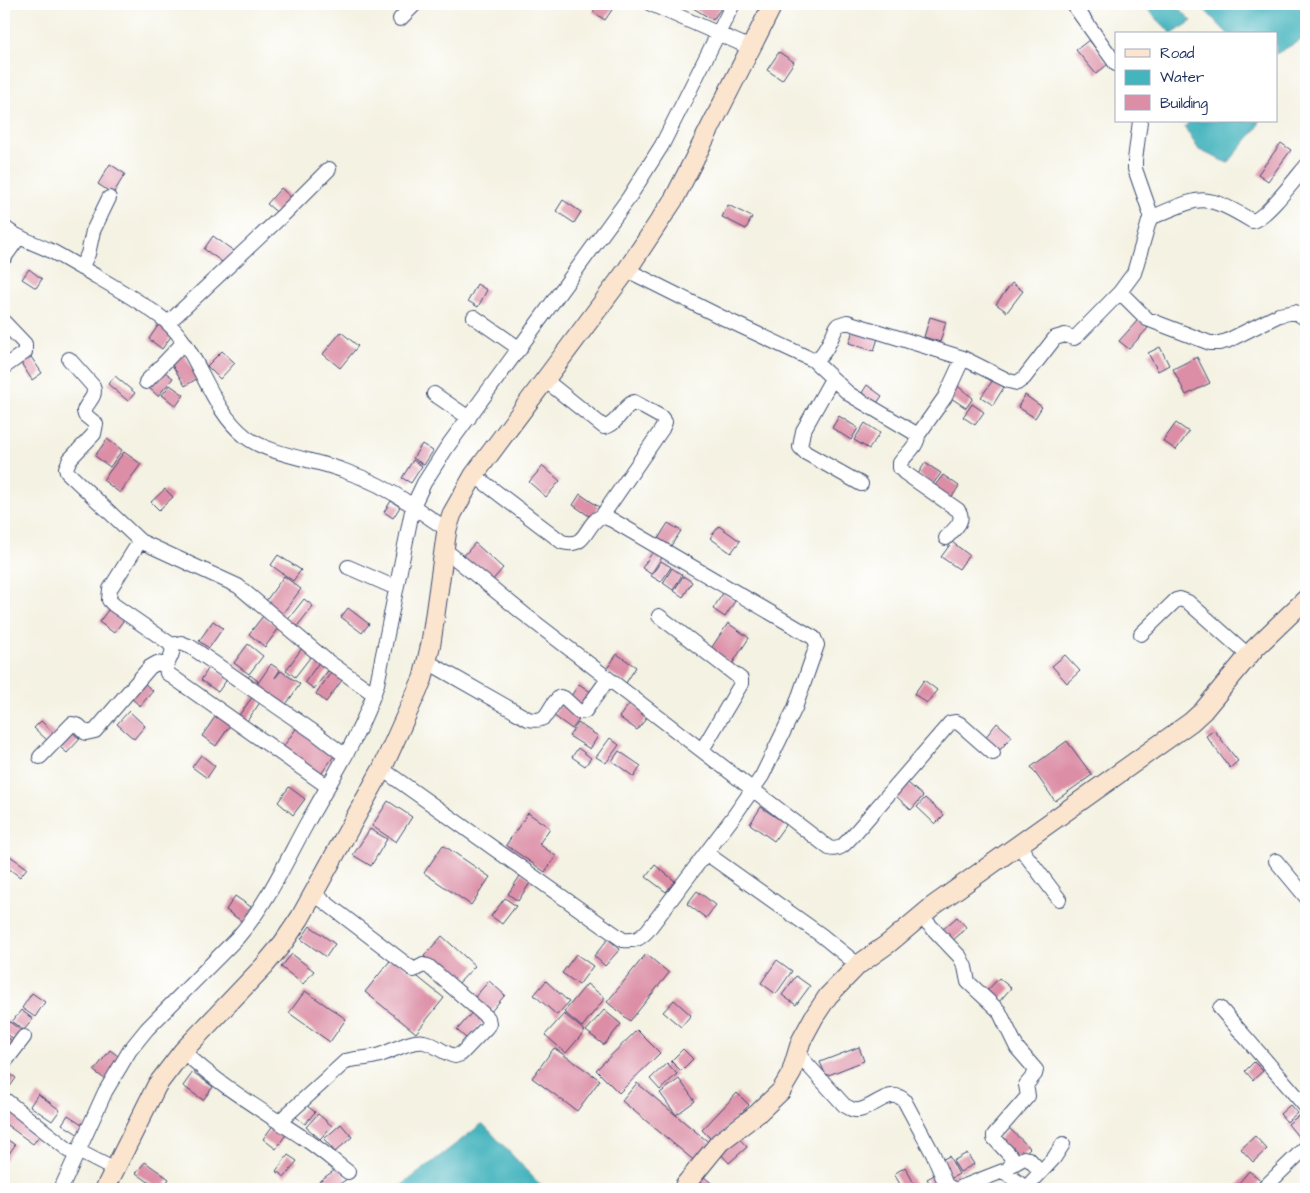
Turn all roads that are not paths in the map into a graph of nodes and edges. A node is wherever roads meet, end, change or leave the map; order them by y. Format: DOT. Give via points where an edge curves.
graph roads {
  1 [pos="415,4"];
  2 [pos="651,4"];
  3 [pos="733,4"];
  4 [pos="773,4"];
  5 [pos="1073,4"];
  6 [pos="400,20"];
  7 [pos="732,40"];
  8 [pos="1115,63"];
  9 [pos="1140,122"];
  10 [pos="1306,166"];
  11 [pos="329,169"];
  12 [pos="110,198"];
  13 [pos="1150,218"];
  14 [pos="4,227"];
  15 [pos="19,238"];
  16 [pos="4,258"];
  17 [pos="81,268"];
  18 [pos="626,270"];
  19 [pos="1120,292"];
  20 [pos="474,318"];
  21 [pos="1306,319"];
  22 [pos="4,322"];
  23 [pos="168,323"];
  24 [pos="184,342"];
  25 [pos="520,349"];
  26 [pos="963,358"];
  27 [pos="69,359"];
  28 [pos="813,360"];
  29 [pos="4,367"];
  30 [pos="832,379"];
  31 [pos="545,380"];
  32 [pos="146,382"];
  33 [pos="434,394"];
  34 [pos="468,418"];
  35 [pos="918,435"];
  36 [pos="474,475"];
  37 [pos="861,484"];
  38 [pos="420,512"];
  39 [pos="602,516"];
  40 [pos="447,529"];
  41 [pos="946,538"];
  42 [pos="140,541"];
  43 [pos="445,550"];
  44 [pos="348,568"];
  45 [pos="396,588"];
  46 [pos="1306,599"];
  47 [pos="658,616"];
  48 [pos="1141,634"];
  49 [pos="171,645"];
  50 [pos="1249,656"];
  51 [pos="428,662"];
  52 [pos="167,666"];
  53 [pos="608,679"];
  54 [pos="374,694"];
  55 [pos="702,750"];
  56 [pos="993,752"];
  57 [pos="40,756"];
  58 [pos="344,756"];
  59 [pos="382,769"];
  60 [pos="327,786"];
  61 [pos="752,790"];
  62 [pos="1019,846"];
  63 [pos="706,853"];
  64 [pos="1276,861"];
  65 [pos="314,893"];
  66 [pos="1306,897"];
  67 [pos="1059,899"];
  68 [pos="921,916"];
  69 [pos="858,965"];
  70 [pos="1220,1008"];
  71 [pos="24,1037"];
  72 [pos="183,1052"];
  73 [pos="797,1053"];
  74 [pos="4,1062"];
  75 [pos="4,1099"];
  76 [pos="1306,1107"];
  77 [pos="279,1122"];
  78 [pos="1063,1144"];
  79 [pos="1306,1147"];
  80 [pos="78,1154"];
  81 [pos="1016,1162"];
  82 [pos="108,1167"];
  83 [pos="1003,1171"];
  84 [pos="348,1172"];
  85 [pos="1041,1172"];
  86 [pos="61,1189"];
  87 [pos="105,1189"];
  88 [pos="684,1189"];
  89 [pos="952,1189"];
  90 [pos="957,1189"];
  91 [pos="1026,1189"];
  92 [pos="1263,1189"];
  1 -- 6 [label="street"];
  2 -- 7 [label="street"];
  3 -- 7 [label="street"];
  4 -- 7 [label="main road"];
  5 -- 8 [label="street"];
  7 -- 18 [label="main road" via="674,199"];
  7 -- 25 [label="street" via="628,199"];
  9 -- 13 [label="street" via="1135,169"];
  10 -- 13 [label="street" via="1256,221 1205,199 1194,200"];
  11 -- 23 [label="street"];
  12 -- 17 [label="street" via="93,231"];
  13 -- 19 [label="street" via="1139,261"];
  14 -- 15 [label="street"];
  15 -- 16 [label="street"];
  15 -- 17 [label="street"];
  17 -- 23 [label="street" via="128,294"];
  18 -- 28 [label="street"];
  18 -- 31 [label="main road"];
  19 -- 21 [label="street" via="1147,319 1210,343 1227,341 1288,312 1295,312"];
  19 -- 26 [label="street" via="1074,338 1065,335 1055,338 1017,383"];
  20 -- 25 [label="street"];
  22 -- 29 [label="street" via="26,348"];
  23 -- 24 [label="street"];
  24 -- 32 [label="street"];
  24 -- 38 [label="street" via="224,413 247,438 289,455 342,470 380,487"];
  25 -- 34 [label="street"];
  26 -- 28 [label="street" via="846,322 838,325 822,355"];
  26 -- 35 [label="street" via="945,398"];
  27 -- 42 [label="street" via="93,386 94,397 84,411 96,424 96,429 70,459 67,472"];
  28 -- 30 [label="street"];
  30 -- 35 [label="street" via="849,394"];
  30 -- 37 [label="street" via="803,431 800,447"];
  31 -- 36 [label="main road"];
  31 -- 39 [label="street" via="604,427 612,424 628,404 634,402 664,422"];
  33 -- 34 [label="street"];
  34 -- 38 [label="street" via="424,482"];
  35 -- 41 [label="street" via="916,444 900,462 900,468 958,510 961,515 959,524"];
  36 -- 39 [label="street" via="562,542 575,544"];
  36 -- 40 [label="main road"];
  38 -- 40 [label="street"];
  38 -- 45 [label="street"];
  39 -- 61 [label="street" via="817,642 772,759"];
  40 -- 43 [label="main road"];
  42 -- 49 [label="street" via="110,589 109,600"];
  42 -- 54 [label="street" via="238,586 326,660"];
  43 -- 51 [label="main road"];
  43 -- 53 [label="street"];
  44 -- 45 [label="street"];
  45 -- 54 [label="street"];
  46 -- 50 [label="main road"];
  47 -- 55 [label="street" via="741,678 741,684"];
  48 -- 50 [label="street" via="1180,599 1188,602"];
  49 -- 52 [label="street" via="173,653"];
  49 -- 58 [label="street" via="181,643 191,647"];
  50 -- 62 [label="main road" via="1191,722"];
  51 -- 53 [label="street" via="536,721 545,717 560,697 580,712 585,712"];
  51 -- 59 [label="main road" via="417,695"];
  52 -- 57 [label="street" via="157,663 150,667 95,732 86,732 72,724"];
  52 -- 60 [label="street" via="167,674 173,679"];
  53 -- 55 [label="street"];
  54 -- 58 [label="street"];
  55 -- 61 [label="street"];
  56 -- 61 [label="street" via="960,724 950,723 855,833 835,850"];
  58 -- 60 [label="street"];
  59 -- 63 [label="street" via="623,940 633,941 641,937"];
  59 -- 65 [label="main road"];
  60 -- 80 [label="street" via="250,924 130,1050 105,1092"];
  61 -- 63 [label="street"];
  62 -- 67 [label="street"];
  62 -- 68 [label="main road"];
  63 -- 69 [label="street"];
  64 -- 66 [label="street"];
  65 -- 72 [label="main road" via="283,943"];
  65 -- 77 [label="street" via="414,970 428,966 488,1018 489,1024 461,1054 455,1056 431,1044 416,1041 375,1057 346,1061"];
  68 -- 69 [label="main road"];
  68 -- 81 [label="street" via="960,957 968,982 1000,1011 1017,1048 1036,1070 1026,1085 1029,1092 1026,1098 994,1135 997,1143"];
  69 -- 73 [label="main road" via="828,996"];
  70 -- 76 [label="street"];
  71 -- 74 [label="street"];
  72 -- 77 [label="street" via="227,1088"];
  72 -- 82 [label="main road" via="157,1086"];
  73 -- 88 [label="main road" via="791,1074 781,1091 720,1142"];
  73 -- 89 [label="street" via="851,1109 860,1110 893,1095 900,1096 946,1184"];
  75 -- 80 [label="street"];
  77 -- 84 [label="street"];
  78 -- 85 [label="street"];
  79 -- 92 [label="street"];
  80 -- 82 [label="street"];
  80 -- 86 [label="street"];
  81 -- 83 [label="street"];
  81 -- 85 [label="street" via="1026,1158"];
  82 -- 87 [label="main road"];
  83 -- 90 [label="street"];
  83 -- 91 [label="street"];
  85 -- 91 [label="street"];
}
